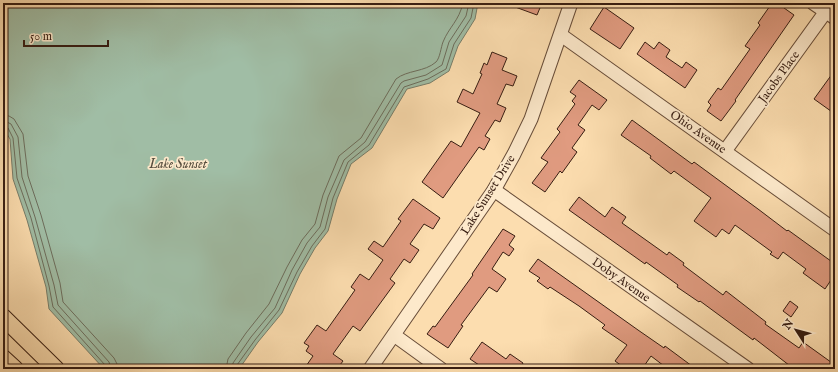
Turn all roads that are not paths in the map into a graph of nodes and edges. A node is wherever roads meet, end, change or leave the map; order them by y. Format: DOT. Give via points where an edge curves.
graph roads {
  1 [pos="571,3"];
  2 [pos="813,3"];
  3 [pos="831,11"];
  4 [pos="561,35"];
  5 [pos="725,151"];
  6 [pos="494,190"];
  7 [pos="835,230"];
  8 [pos="3,317"];
  9 [pos="394,336"];
  10 [pos="3,358"];
  11 [pos="15,369"];
  12 [pos="56,369"];
  13 [pos="370,369"];
  14 [pos="441,369"];
  15 [pos="748,369"];
  1 -- 4 [label="street, Lake Sunset Drive"];
  2 -- 3 [label="street"];
  3 -- 5 [label="street, Jacobs Place"];
  4 -- 5 [label="street, Ohio Avenue"];
  4 -- 6 [label="street, Lake Sunset Drive" via="531,119"];
  5 -- 7 [label="street, Ohio Avenue"];
  6 -- 9 [label="street, Lake Sunset Drive"];
  6 -- 15 [label="street, Doby Avenue"];
  8 -- 12 [label="main road"];
  9 -- 13 [label="street, Lake Sunset Drive"];
  9 -- 14 [label="street"];
  10 -- 11 [label="main road"];
}
